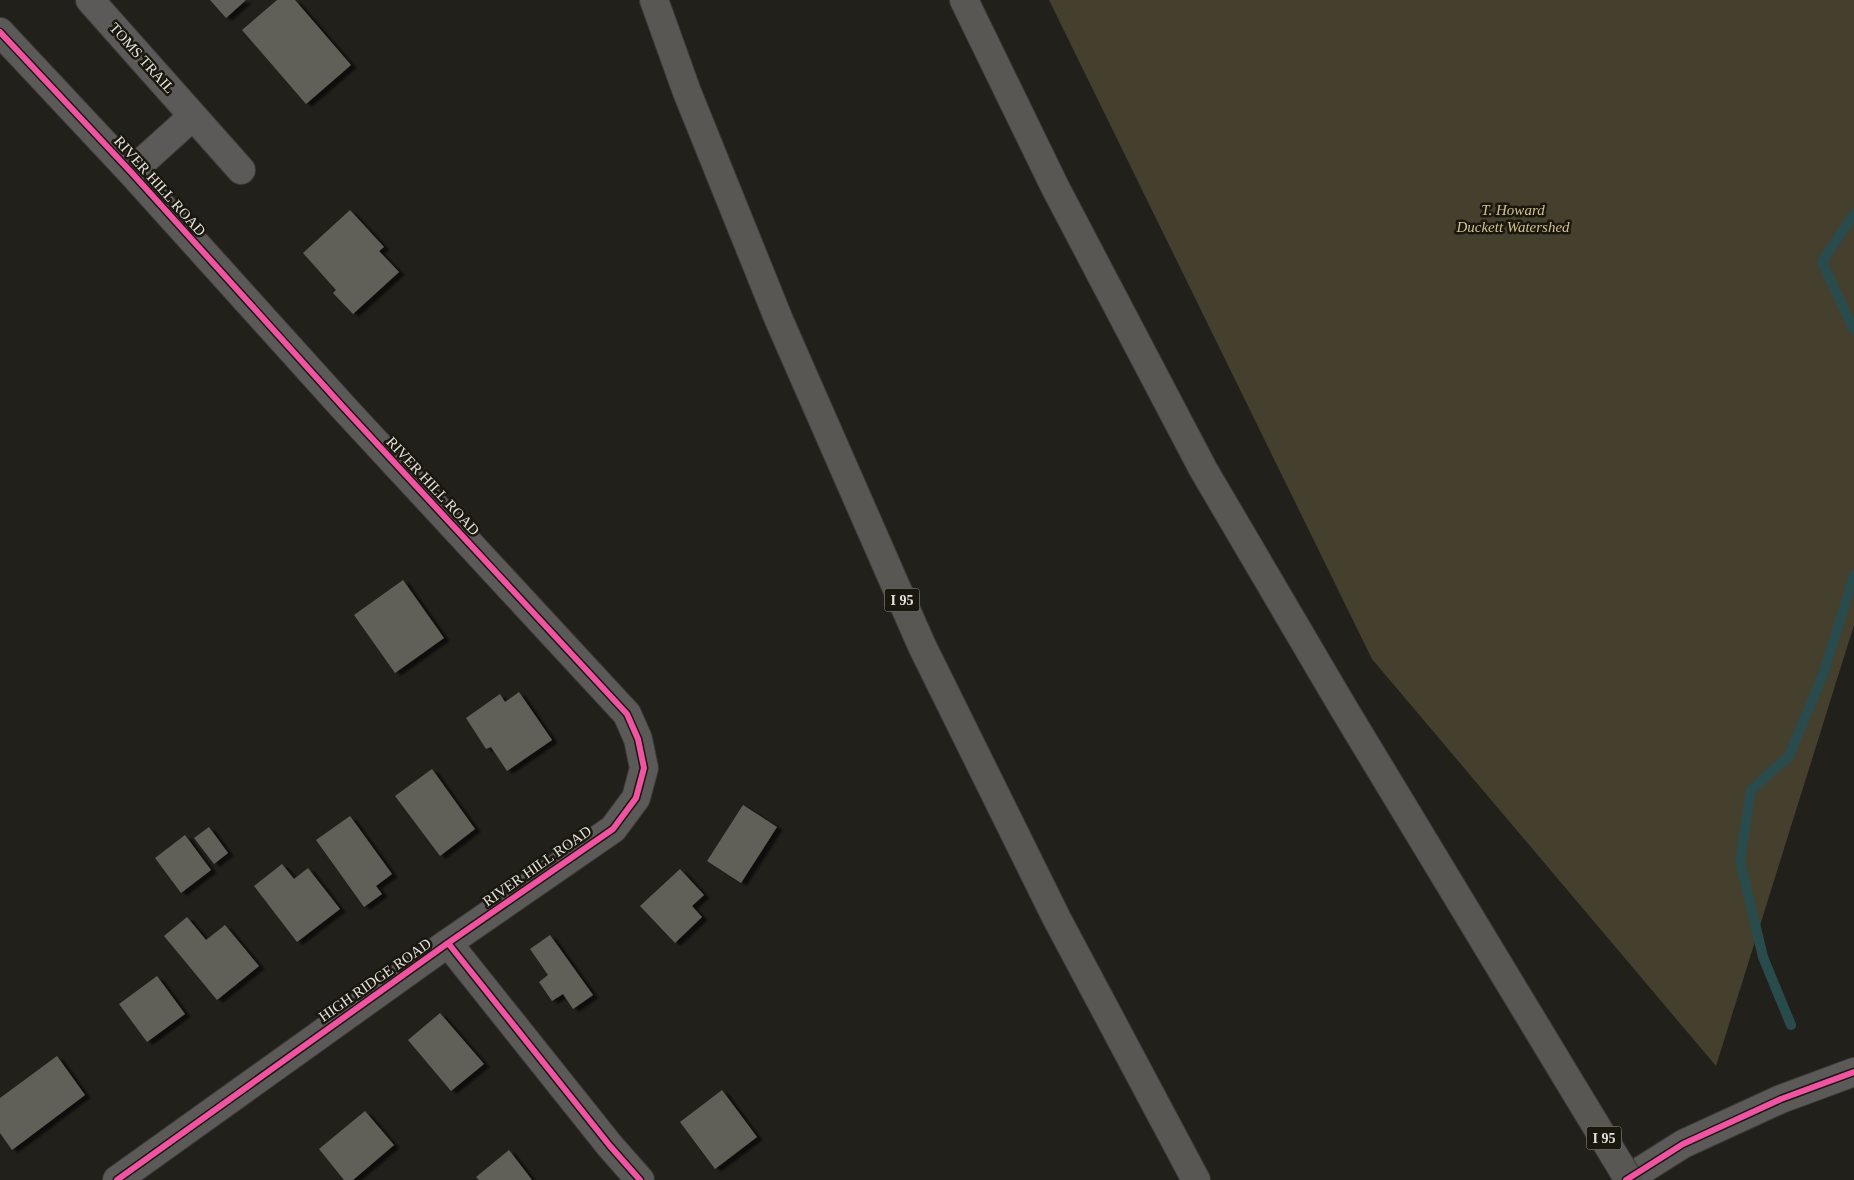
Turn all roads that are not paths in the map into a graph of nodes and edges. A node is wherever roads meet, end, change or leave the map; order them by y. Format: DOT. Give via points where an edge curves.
graph roads {
  1 [pos="90,0"];
  2 [pos="654,0"];
  3 [pos="964,0"];
  4 [pos="0,32"];
  5 [pos="193,116"];
  6 [pos="241,170"];
  7 [pos="131,172"];
  8 [pos="448,943"];
  9 [pos="1854,1072"];
  10 [pos="117,1180"];
  11 [pos="640,1180"];
  12 [pos="1196,1180"];
  13 [pos="1628,1180"];
  1 -- 5 [label="street, TOMS TRAIL"];
  2 -- 12 [label="highway, I 95" via="687,92 779,320 922,646 1057,919"];
  3 -- 13 [label="highway, I 95, bridge" via="1055,187 1203,469"];
  4 -- 7 [label="street, RIVER HILL ROAD"];
  5 -- 6 [label="street, TOMS TRAIL"];
  5 -- 7 [label="street"];
  7 -- 8 [label="street, RIVER HILL ROAD" via="342,407 627,714 638,739 644,768 636,798 612,829"];
  8 -- 10 [label="street, HIGH RIDGE ROAD"];
  8 -- 11 [label="street, HIGH RIDGE ROAD"];
  9 -- 13 [label="street" via="1781,1099 1683,1144"];
}
